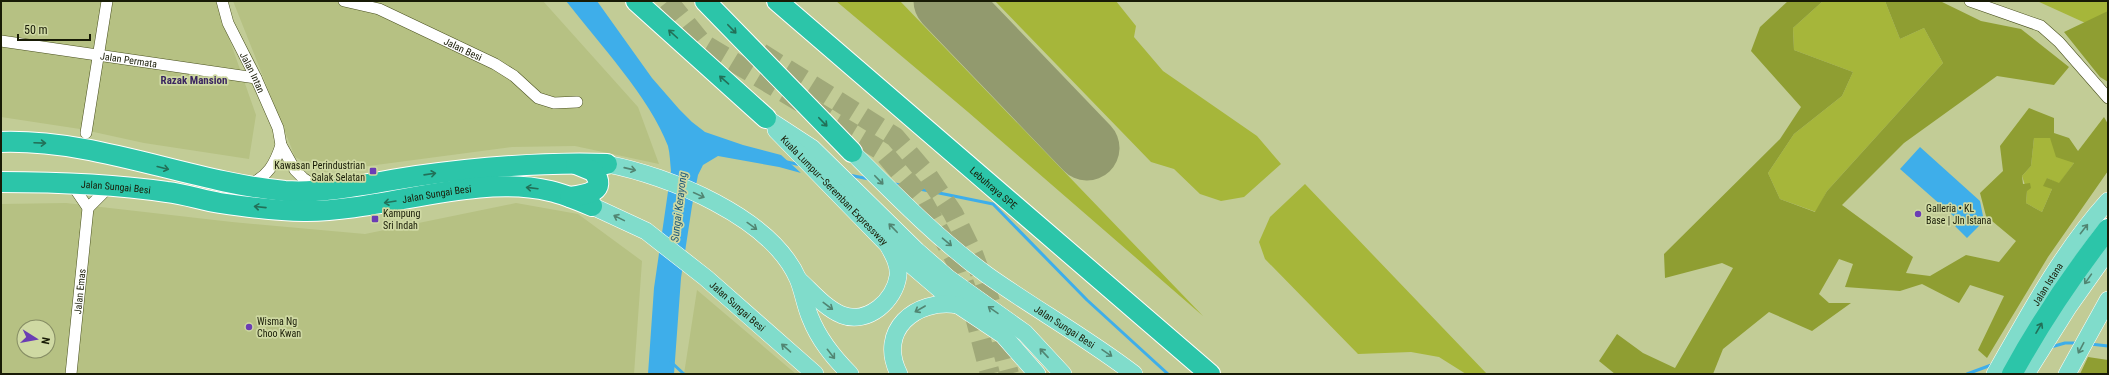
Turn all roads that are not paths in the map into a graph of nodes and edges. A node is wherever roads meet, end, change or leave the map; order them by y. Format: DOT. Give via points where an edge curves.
graph roads {
  1 [pos="107,1"];
  2 [pos="222,1"];
  3 [pos="344,1"];
  4 [pos="636,1"];
  5 [pos="705,1"];
  6 [pos="777,1"];
  7 [pos="789,1"];
  8 [pos="1970,1"];
  9 [pos="1,41"];
  10 [pos="98,55"];
  11 [pos="256,78"];
  12 [pos="2108,98"];
  13 [pos="577,102"];
  14 [pos="766,118"];
  15 [pos="86,133"];
  16 [pos="1,142"];
  17 [pos="281,145"];
  18 [pos="852,152"];
  19 [pos="575,163"];
  20 [pos="607,164"];
  21 [pos="1,182"];
  22 [pos="71,183"];
  23 [pos="110,186"];
  24 [pos="248,186"];
  25 [pos="322,190"];
  26 [pos="570,197"];
  27 [pos="2108,201"];
  28 [pos="592,206"];
  29 [pos="88,208"];
  30 [pos="2108,229"];
  31 [pos="888,245"];
  32 [pos="2108,251"];
  33 [pos="799,280"];
  34 [pos="2108,300"];
  35 [pos="958,304"];
  36 [pos="2032,366"];
  37 [pos="2069,372"];
  38 [pos="71,374"];
  39 [pos="815,374"];
  40 [pos="850,374"];
  41 [pos="899,374"];
  42 [pos="1036,374"];
  43 [pos="1063,374"];
  44 [pos="1134,374"];
  45 [pos="1210,374"];
  46 [pos="1220,374"];
  47 [pos="1995,374"];
  48 [pos="2012,374"];
  49 [pos="2026,374"];
  1 -- 10 [label="street"];
  2 -- 11 [label="street, Jalan Intan" via="228,23"];
  3 -- 13 [label="street, Jalan Besi" via="379,9 495,64 514,76 538,98 554,103"];
  14 -- 4 [label="highway, Kuala Lumpur–Seremban Expressway, one-way"];
  5 -- 18 [label="highway, one-way"];
  6 -- 45 [label="highway, Lebuhraya SPE"];
  7 -- 46 [label="highway, Lebuhraya SPE"];
  8 -- 12 [label="street" via="2041,26 2059,42"];
  9 -- 10 [label="street, Jalan Permata"];
  10 -- 11 [label="street, Jalan Permata"];
  10 -- 15 [label="street"];
  11 -- 17 [label="street, Jalan Intan" via="278,128"];
  14 -- 31 [label="main road, Kuala Lumpur–Seremban Expressway" via="783,139"];
  43 -- 14 [label="main road, one-way" via="1025,333 917,251 812,148"];
  16 -- 24 [label="highway, Jalan Sungai Besi, one-way" via="46,143 85,149"];
  17 -- 24 [label="street" via="270,171"];
  17 -- 25 [label="street, Jalan Intan" via="295,170"];
  18 -- 44 [label="main road, Jalan Sungai Besi, one-way" via="906,208 987,274 1110,355"];
  19 -- 20 [label="highway, Jalan Sungai Besi"];
  25 -- 19 [label="highway, Jalan Sungai Besi, one-way" via="476,168"];
  19 -- 26 [label="highway" via="593,171 596,175 596,190 591,194"];
  20 -- 33 [label="main road, Jalan Sungai Besi, one-way" via="652,175 720,204 776,246 790,263"];
  21 -- 22 [label="highway, Jalan Sungai Besi"];
  22 -- 23 [label="highway, Jalan Sungai Besi"];
  22 -- 29 [label="street"];
  26 -- 23 [label="highway, Jalan Sungai Besi, one-way" via="550,191 504,187 470,189 336,210 305,211 221,203 167,192"];
  23 -- 29 [label="street"];
  24 -- 25 [label="highway, Jalan Sungai Besi" via="286,191"];
  26 -- 28 [label="highway, Jalan Sungai Besi"];
  47 -- 27 [label="main road, Jalan Istana, one-way" via="2072,245"];
  39 -- 28 [label="main road, Jalan Sungai Besi, one-way" via="706,278 646,231"];
  29 -- 38 [label="street, Jalan Emas"];
  48 -- 30 [label="highway, one-way" via="2046,316"];
  33 -- 31 [label="main road, one-way" via="831,309 843,315 864,316 885,303 895,288 897,262"];
  31 -- 35 [label="main road, Kuala Lumpur–Seremban Expressway"];
  32 -- 36 [label="main road, one-way" via="2069,306"];
  33 -- 40 [label="main road, one-way" via="802,296 816,331 834,358"];
  34 -- 37 [label="main road, one-way"];
  35 -- 41 [label="main road, one-way" via="925,306 899,326 892,344 892,355"];
  35 -- 42 [label="main road, Kuala Lumpur–Seremban Expressway" via="1003,336"];
  36 -- 49 [label="main road"];
}
